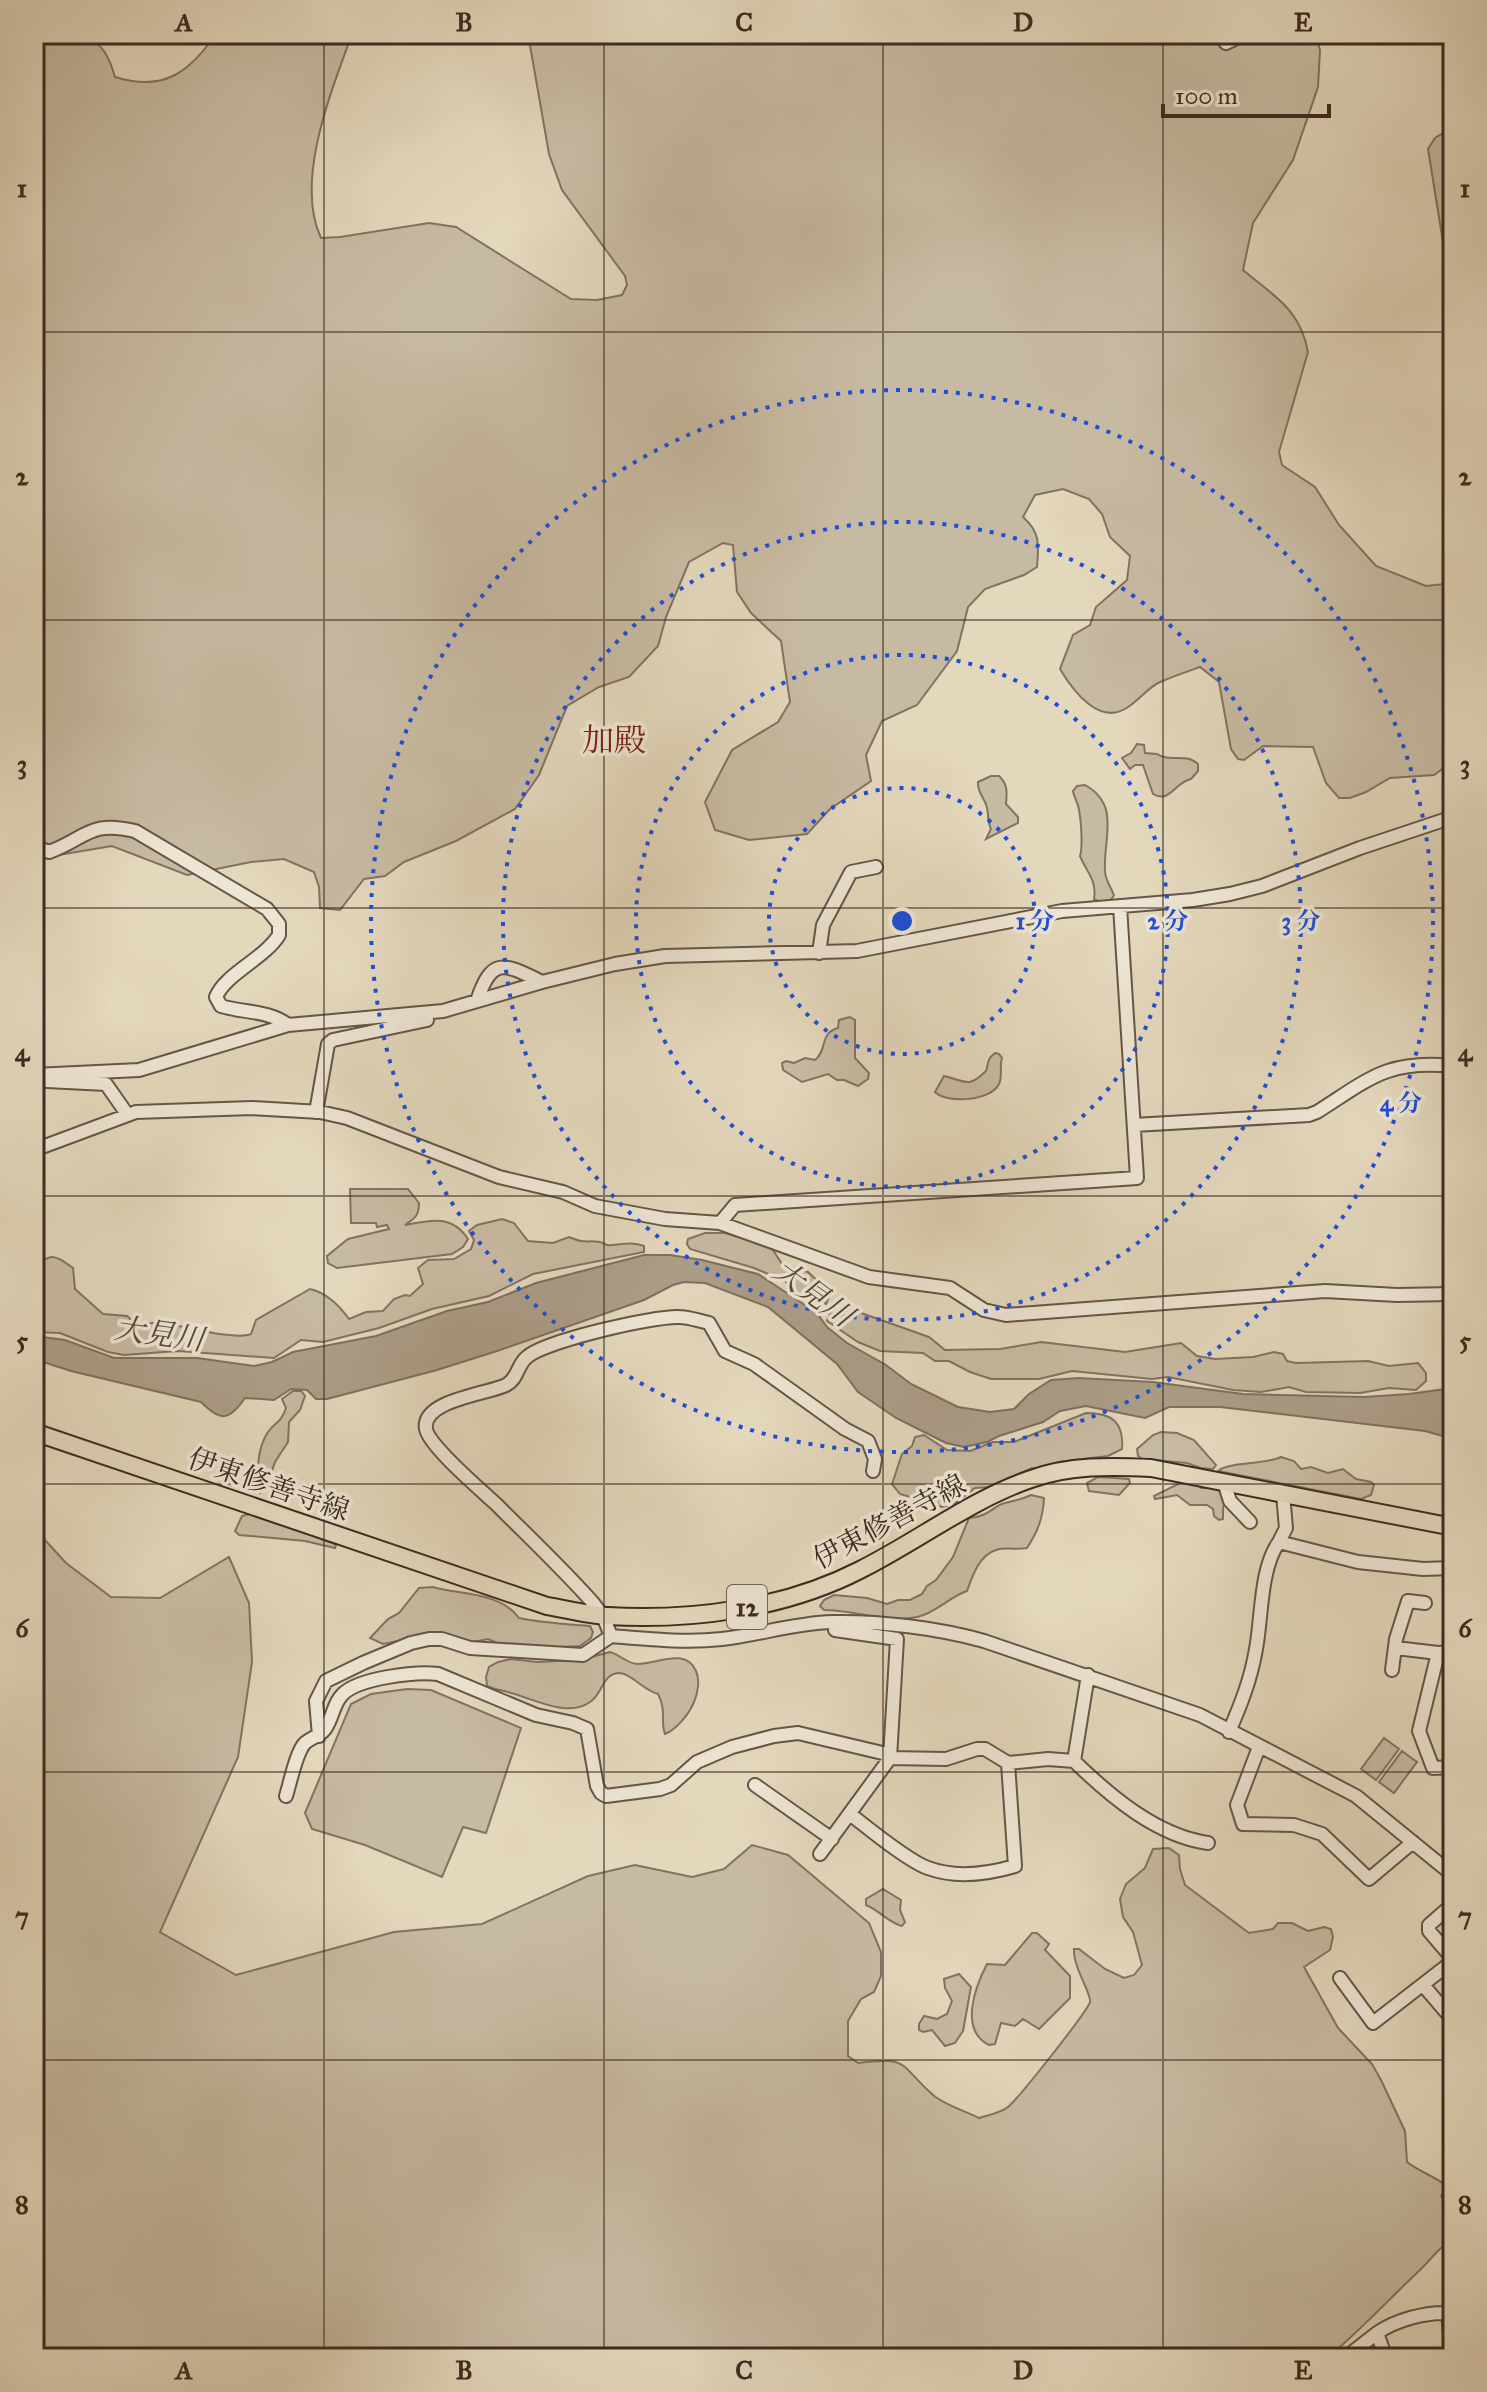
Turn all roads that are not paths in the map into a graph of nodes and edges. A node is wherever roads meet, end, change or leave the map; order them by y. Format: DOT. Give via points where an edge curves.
graph roads {
  1 [pos="1219,34"];
  2 [pos="1245,34"];
  3 [pos="1453,817"];
  4 [pos="34,846"];
  5 [pos="876,867"];
  6 [pos="1120,906"];
  7 [pos="819,953"];
  8 [pos="542,982"];
  9 [pos="477,1001"];
  10 [pos="447,1010"];
  11 [pos="288,1025"];
  12 [pos="1453,1066"];
  13 [pos="38,1075"];
  14 [pos="316,1112"];
  15 [pos="127,1114"];
  16 [pos="1134,1125"];
  17 [pos="34,1150"];
  18 [pos="720,1223"];
  19 [pos="1453,1294"];
  20 [pos="34,1432"];
  21 [pos="873,1471"];
  22 [pos="1224,1482"];
  23 [pos="1283,1494"];
  24 [pos="1250,1522"];
  25 [pos="1453,1527"];
  26 [pos="1279,1542"];
  27 [pos="1453,1568"];
  28 [pos="1425,1603"];
  29 [pos="603,1616"];
  30 [pos="830,1622"];
  31 [pos="611,1636"];
  32 [pos="1396,1648"];
  33 [pos="1453,1652"];
  34 [pos="1438,1653"];
  35 [pos="1392,1670"];
  36 [pos="1088,1675"];
  37 [pos="1229,1732"];
  38 [pos="319,1736"];
  39 [pos="1259,1747"];
  40 [pos="891,1756"];
  41 [pos="1074,1761"];
  42 [pos="1008,1763"];
  43 [pos="1453,1767"];
  44 [pos="755,1785"];
  45 [pos="286,1796"];
  46 [pos="850,1814"];
  47 [pos="832,1839"];
  48 [pos="1413,1842"];
  49 [pos="1208,1843"];
  50 [pos="820,1854"];
  51 [pos="1453,1875"];
  52 [pos="1453,1904"];
  53 [pos="1453,1960"];
  54 [pos="1340,1978"];
  55 [pos="1423,1985"];
  56 [pos="1453,2020"];
  57 [pos="1453,2293"];
  58 [pos="1448,2313"];
  59 [pos="1377,2333"];
  60 [pos="1345,2358"];
  61 [pos="1386,2358"];
  62 [pos="1452,2358"];
  1 -- 2 [label="street" via="1226,43"];
  3 -- 6 [label="street" via="1262,886 1193,900"];
  4 -- 11 [label="street" via="49,852 101,827 135,831 267,909 279,924 279,935 216,997 221,1006 279,1018"];
  5 -- 7 [label="street" via="851,872 825,919"];
  6 -- 7 [label="street"];
  6 -- 16 [label="street"];
  7 -- 8 [label="street" via="665,956"];
  8 -- 9 [label="street"];
  8 -- 9 [label="street" via="511,968 497,968 487,975"];
  9 -- 10 [label="street"];
  10 -- 11 [label="street"];
  10 -- 14 [label="street" via="423,1021 333,1040"];
  11 -- 13 [label="street" via="152,1067"];
  12 -- 16 [label="street" via="1410,1064 1389,1069 1309,1115"];
  13 -- 15 [label="street" via="48,1081 106,1084"];
  14 -- 15 [label="street" via="252,1108"];
  14 -- 18 [label="street" via="347,1118 508,1180 563,1192 595,1206"];
  15 -- 17 [label="street"];
  16 -- 18 [label="street" via="1137,1178 735,1205"];
  18 -- 19 [label="street" via="869,1277 950,1288 984,1310 1006,1315 1325,1291"];
  20 -- 29 [label="main road, 伊東修善寺線 / 12" via="547,1606"];
  21 -- 29 [label="street" via="868,1441 754,1364 725,1351 709,1323 681,1316 579,1336 540,1351 528,1356 508,1385 432,1412 426,1420 430,1437"];
  22 -- 23 [label="main road, 伊東修善寺線 / 12"];
  22 -- 24 [label="street" via="1230,1501"];
  22 -- 29 [label="main road, 伊東修善寺線 / 12" via="1151,1468 1064,1471 1032,1478 980,1502 859,1571 771,1603 708,1614"];
  23 -- 25 [label="main road, 伊東修善寺線 / 12"];
  23 -- 26 [label="street" via="1286,1528"];
  26 -- 27 [label="street" via="1358,1562"];
  26 -- 37 [label="street" via="1269,1555 1248,1686"];
  28 -- 32 [label="street" via="1408,1601"];
  29 -- 31 [label="street"];
  30 -- 31 [label="street" via="721,1640"];
  30 -- 36 [label="street" via="958,1634"];
  30 -- 40 [label="street" via="831,1629 897,1639"];
  31 -- 38 [label="street" via="583,1655 470,1648 442,1639 411,1643 326,1681 316,1701"];
  32 -- 34 [label="street"];
  32 -- 35 [label="street"];
  33 -- 34 [label="street"];
  34 -- 43 [label="street" via="1419,1731 1433,1768"];
  36 -- 37 [label="street" via="1200,1715"];
  36 -- 41 [label="street"];
  37 -- 39 [label="street"];
  38 -- 40 [label="street" via="347,1690 423,1672 587,1729 597,1786 606,1796 660,1789 697,1762 774,1736 798,1733"];
  38 -- 45 [label="street" via="300,1752"];
  39 -- 48 [label="street" via="1356,1796"];
  39 -- 48 [label="street" via="1237,1805 1243,1824 1294,1825 1322,1834 1369,1879"];
  40 -- 42 [label="street" via="946,1759 985,1749"];
  40 -- 46 [label="street"];
  41 -- 42 [label="street"];
  41 -- 49 [label="street" via="1138,1814 1191,1841"];
  42 -- 46 [label="street" via="1015,1866 970,1874 926,1868"];
  44 -- 47 [label="street"];
  46 -- 47 [label="street"];
  47 -- 50 [label="street"];
  48 -- 51 [label="street"];
  52 -- 53 [label="street" via="1429,1931"];
  53 -- 55 [label="street"];
  54 -- 55 [label="street" via="1373,2023"];
  55 -- 56 [label="street"];
  57 -- 58 [label="street"];
  58 -- 59 [label="street" via="1388,2325"];
  58 -- 62 [label="street"];
  59 -- 60 [label="street"];
  59 -- 61 [label="street"];
}
